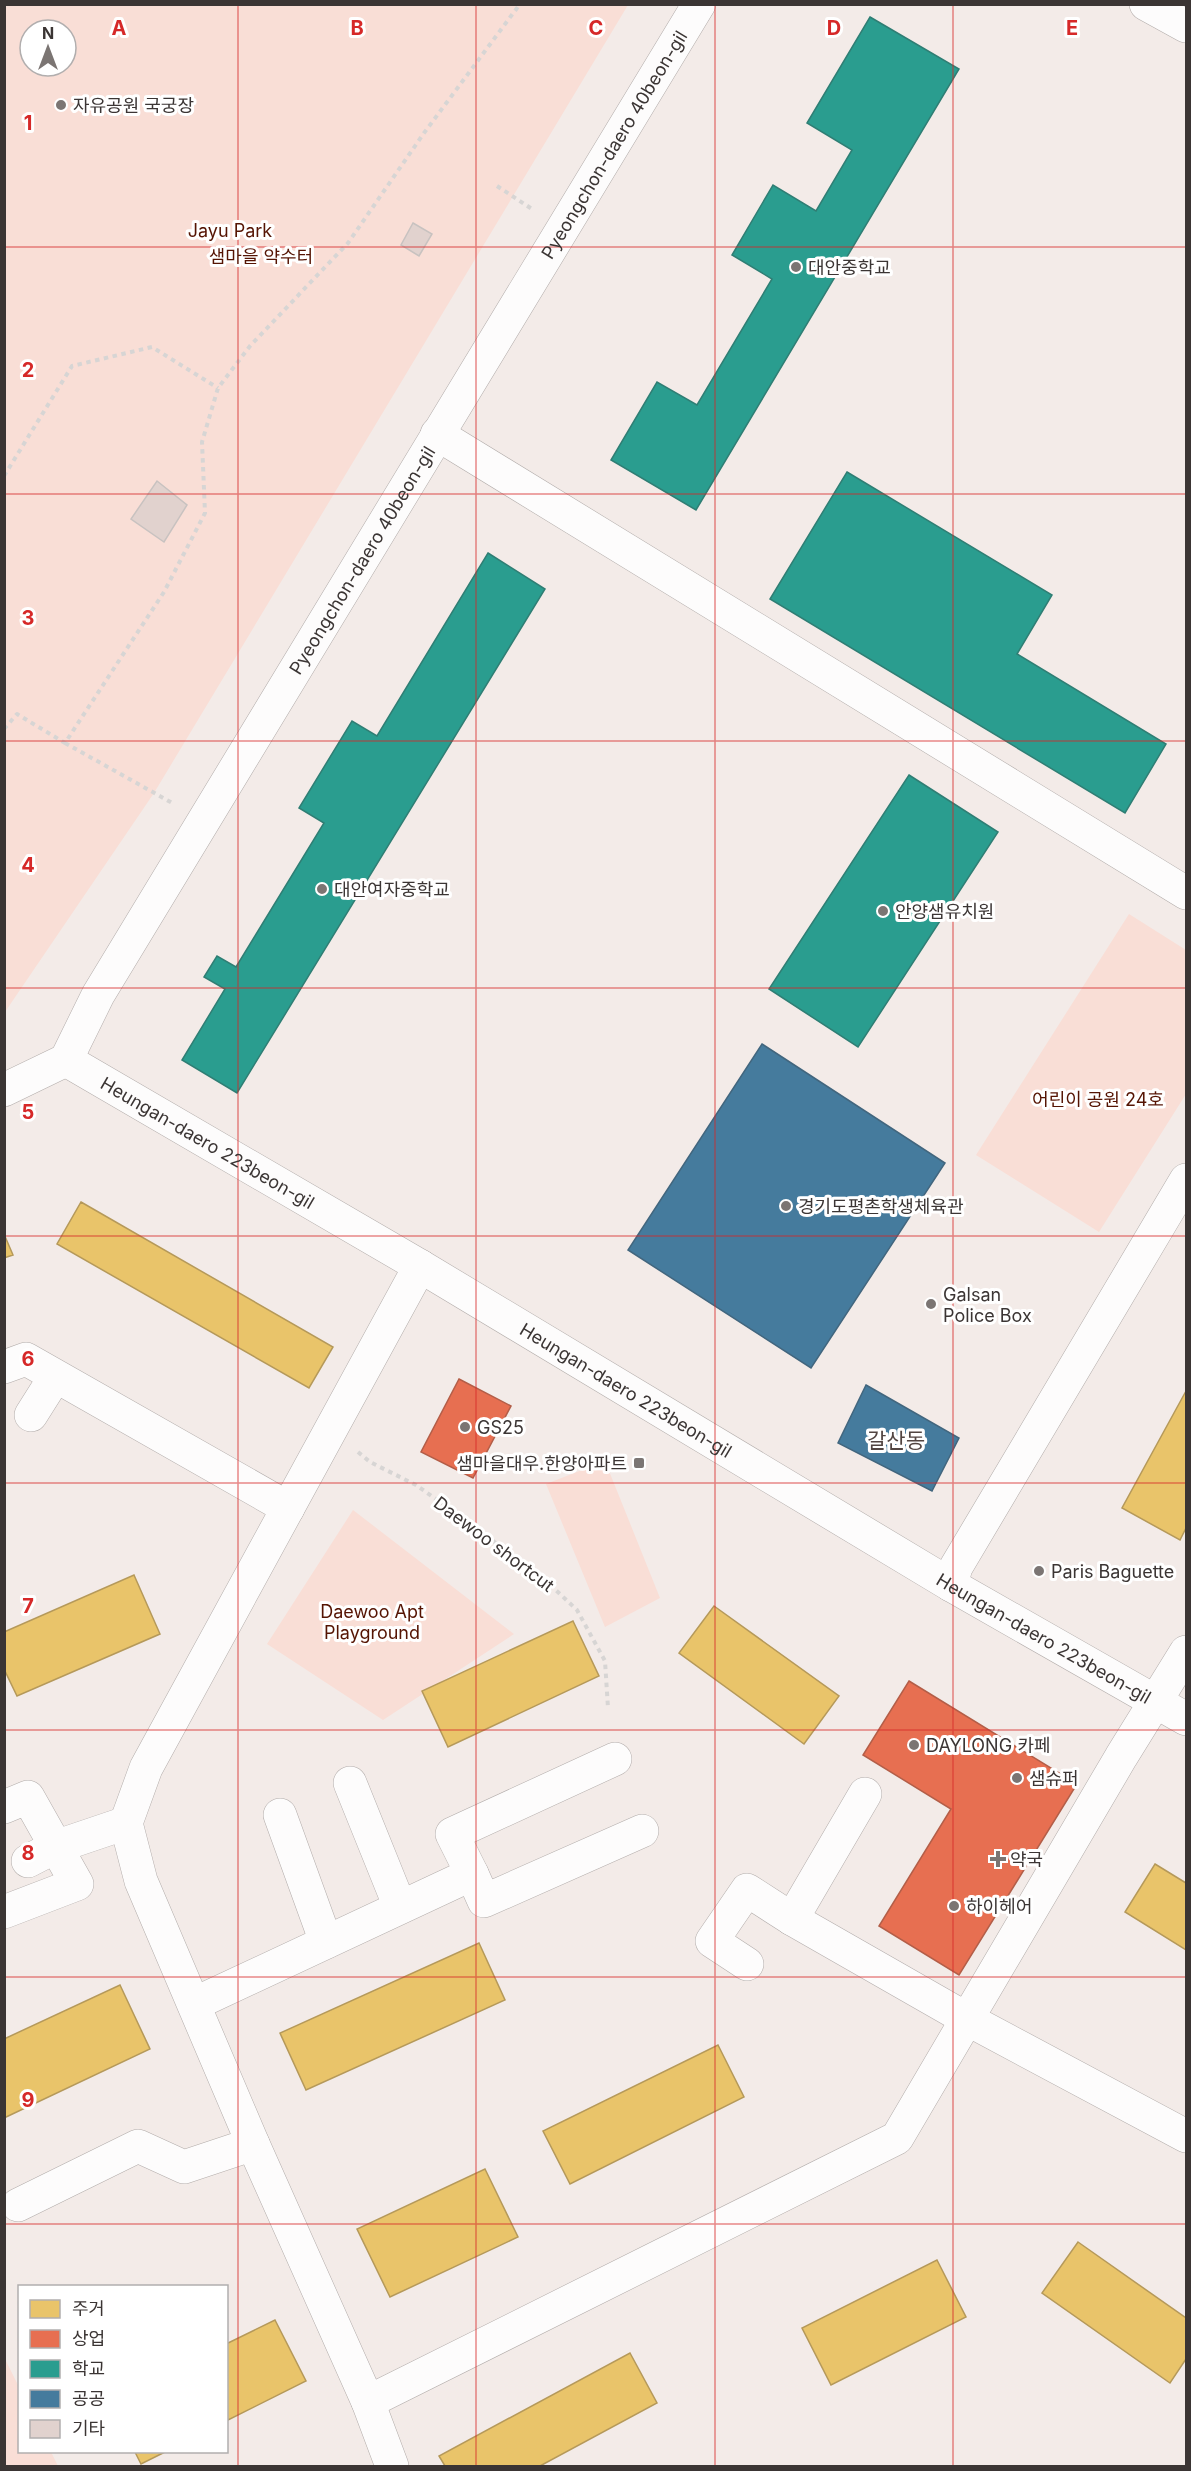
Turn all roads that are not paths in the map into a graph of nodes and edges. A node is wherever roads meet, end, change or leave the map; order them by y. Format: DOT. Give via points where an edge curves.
graph roads {
  1 [pos="699,4"];
  2 [pos="1146,4"];
  3 [pos="1186,26"];
  4 [pos="437,434"];
  5 [pos="1186,893"];
  6 [pos="66,1060"];
  7 [pos="4,1090"];
  8 [pos="1186,1180"];
  9 [pos="420,1266"];
  10 [pos="4,1367"];
  11 [pos="55,1377"];
  12 [pos="31,1415"];
  13 [pos="288,1508"];
  14 [pos="951,1585"];
  15 [pos="1186,1652"];
  16 [pos="1157,1702"];
  17 [pos="1186,1719"];
  18 [pos="615,1759"];
  19 [pos="350,1783"];
  20 [pos="865,1794"];
  21 [pos="4,1807"];
  22 [pos="280,1815"];
  23 [pos="126,1823"];
  24 [pos="642,1831"];
  25 [pos="42,1854"];
  26 [pos="472,1874"];
  27 [pos="400,1908"];
  28 [pos="4,1912"];
  29 [pos="792,1919"];
  30 [pos="326,1942"];
  31 [pos="747,1965"];
  32 [pos="194,2004"];
  33 [pos="967,2019"];
  34 [pos="1186,2136"];
  35 [pos="253,2144"];
  36 [pos="18,2205"];
  37 [pos="368,2402"];
  38 [pos="392,2466"];
  1 -- 4 [label="street, Pyeongchon-daero 40beon-gil"];
  2 -- 3 [label="street"];
  4 -- 5 [label="street"];
  4 -- 6 [label="street, Pyeongchon-daero 40beon-gil" via="98,995"];
  6 -- 7 [label="street"];
  6 -- 9 [label="street, Heungan-daero 223beon-gil"];
  8 -- 14 [label="street" via="956,1567"];
  9 -- 13 [label="street"];
  9 -- 14 [label="street, Heungan-daero 223beon-gil"];
  10 -- 11 [label="street" via="26,1359"];
  11 -- 12 [label="street"];
  11 -- 13 [label="street"];
  13 -- 23 [label="street" via="146,1768"];
  14 -- 16 [label="street, Heungan-daero 223beon-gil"];
  15 -- 16 [label="street"];
  16 -- 17 [label="street, Heungan-daero 223beon-gil"];
  16 -- 33 [label="street"];
  18 -- 26 [label="street" via="452,1834"];
  19 -- 27 [label="street"];
  20 -- 29 [label="street"];
  21 -- 25 [label="street" via="28,1797"];
  22 -- 30 [label="street"];
  23 -- 25 [label="street"];
  23 -- 32 [label="street" via="141,1881"];
  24 -- 26 [label="street" via="484,1901"];
  25 -- 28 [label="street" via="76,1884"];
  26 -- 27 [label="street"];
  27 -- 30 [label="street"];
  29 -- 31 [label="street" via="747,1890 712,1941"];
  29 -- 33 [label="street"];
  30 -- 32 [label="street"];
  32 -- 35 [label="street"];
  33 -- 34 [label="street"];
  33 -- 37 [label="street" via="897,2138"];
  35 -- 36 [label="street" via="183,2167 138,2146"];
  35 -- 37 [label="street"];
  37 -- 38 [label="street"];
}
